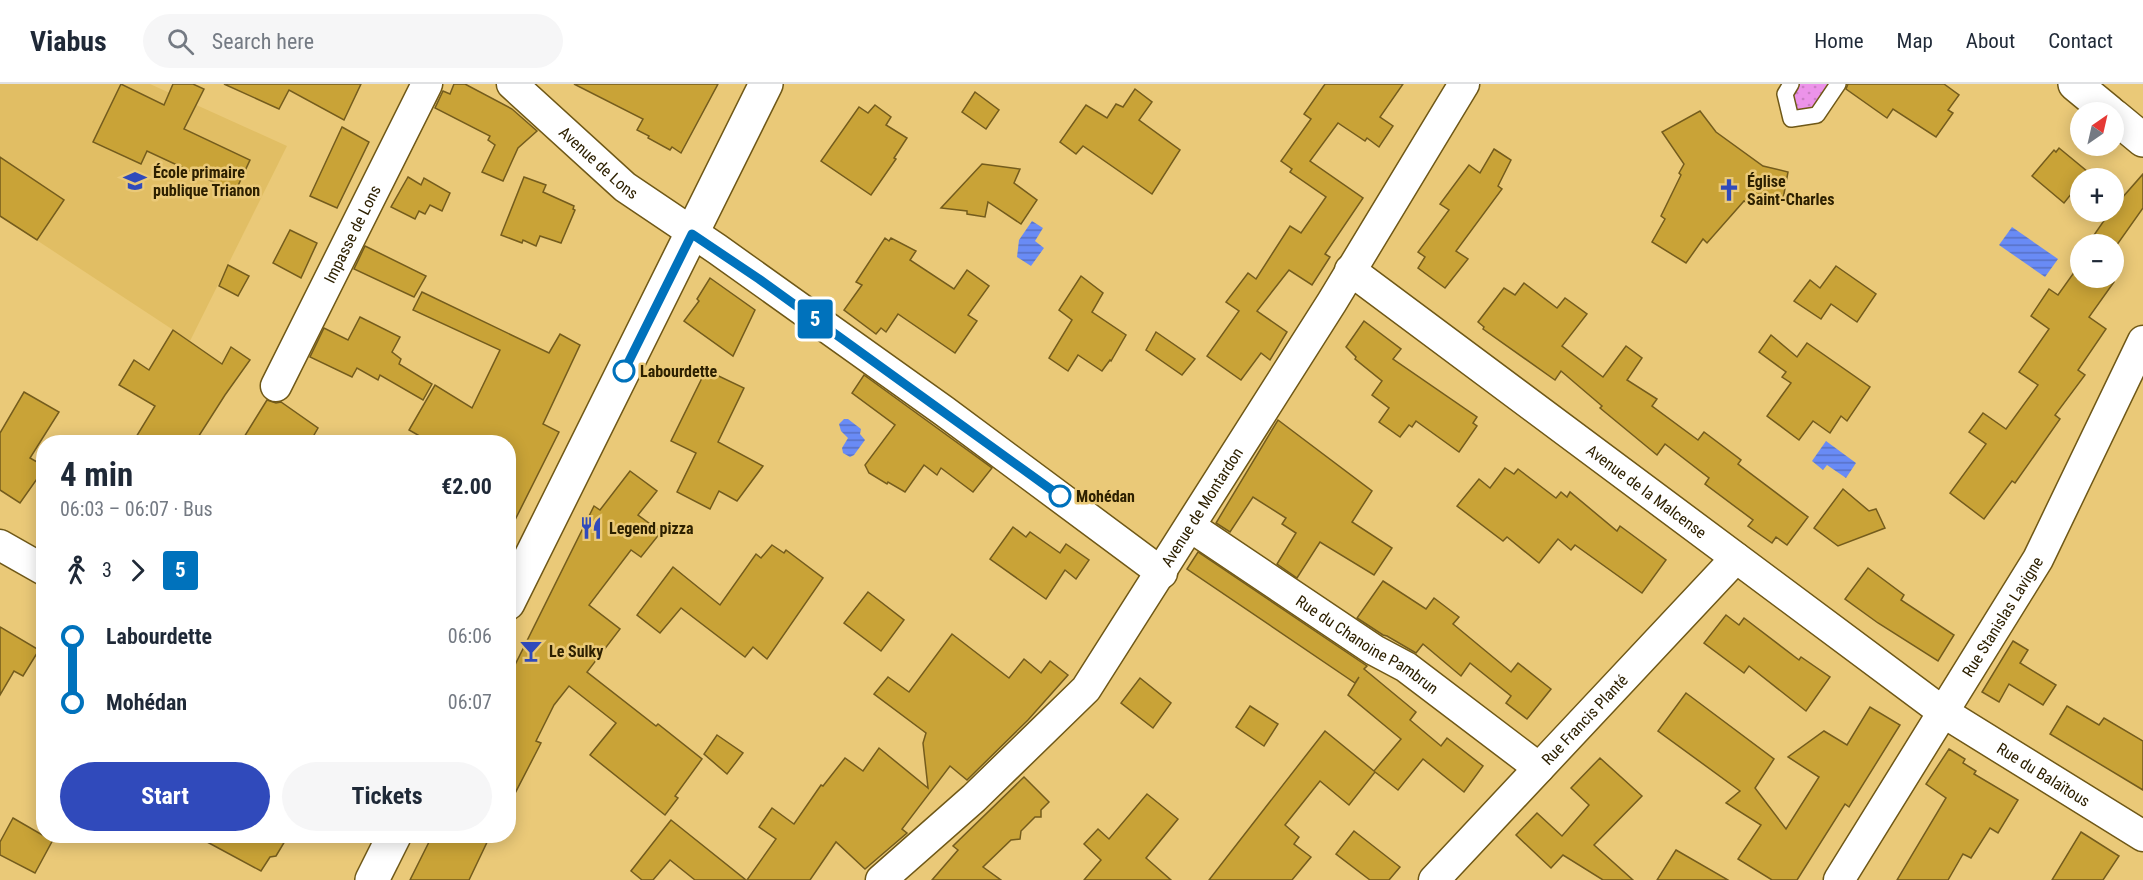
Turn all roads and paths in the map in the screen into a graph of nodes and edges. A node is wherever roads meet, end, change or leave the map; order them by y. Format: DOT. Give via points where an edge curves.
graph roads {
  1 [pos="427,84"];
  2 [pos="512,84"];
  3 [pos="766,84"];
  4 [pos="1464,84"];
  5 [pos="1791,84"];
  6 [pos="1838,84"];
  7 [pos="2075,84"];
  8 [pos="2097,102"];
  9 [pos="2124,124"];
  10 [pos="2143,140"];
  11 [pos="692,234"];
  12 [pos="1350,270"];
  13 [pos="2143,341"];
  14 [pos="276,386"];
  15 [pos="1191,527"];
  16 [pos="0,545"];
  17 [pos="1736,558"];
  18 [pos="36,565"];
  19 [pos="1161,573"];
  20 [pos="516,587"];
  21 [pos="1943,712"];
  22 [pos="1539,768"];
  23 [pos="2143,836"];
  24 [pos="390,843"];
  25 [pos="889,878"];
  26 [pos="372,880"];
  27 [pos="1434,880"];
  28 [pos="1839,880"];
  1 -- 14 [label="street, Impasse de Lons"];
  2 -- 11 [label="street, Avenue de Lons" via="625,187"];
  3 -- 11 [label="main road"];
  4 -- 12 [label="street, Avenue de Montardon"];
  5 -- 6 [label="lane" via="1785,94 1791,119 1817,115"];
  7 -- 8 [label="main road"];
  9 -- 10 [label="main road"];
  11 -- 19 [label="street, Avenue de Lons" via="944,411"];
  11 -- 20 [label="main road"];
  12 -- 15 [label="street, Avenue de Montardon"];
  12 -- 17 [label="street, Avenue de la Malcense"];
  13 -- 21 [label="street, Rue Stanislas Lavigne" via="2038,559"];
  15 -- 19 [label="street, Avenue de Montardon"];
  15 -- 22 [label="street, Rue du Chanoine Pambrun" via="1374,650 1406,667"];
  16 -- 18 [label="street"];
  17 -- 21 [label="street, Avenue de la Malcense"];
  17 -- 22 [label="street, Rue Francis Planté"];
  19 -- 25 [label="street, Avenue de Montardon" via="1086,689"];
  21 -- 23 [label="street, Rue du Balaïtous"];
  21 -- 28 [label="street, Rue Stanislas Lavigne"];
  22 -- 27 [label="street, Rue Francis Planté"];
  24 -- 26 [label="main road"];
}
